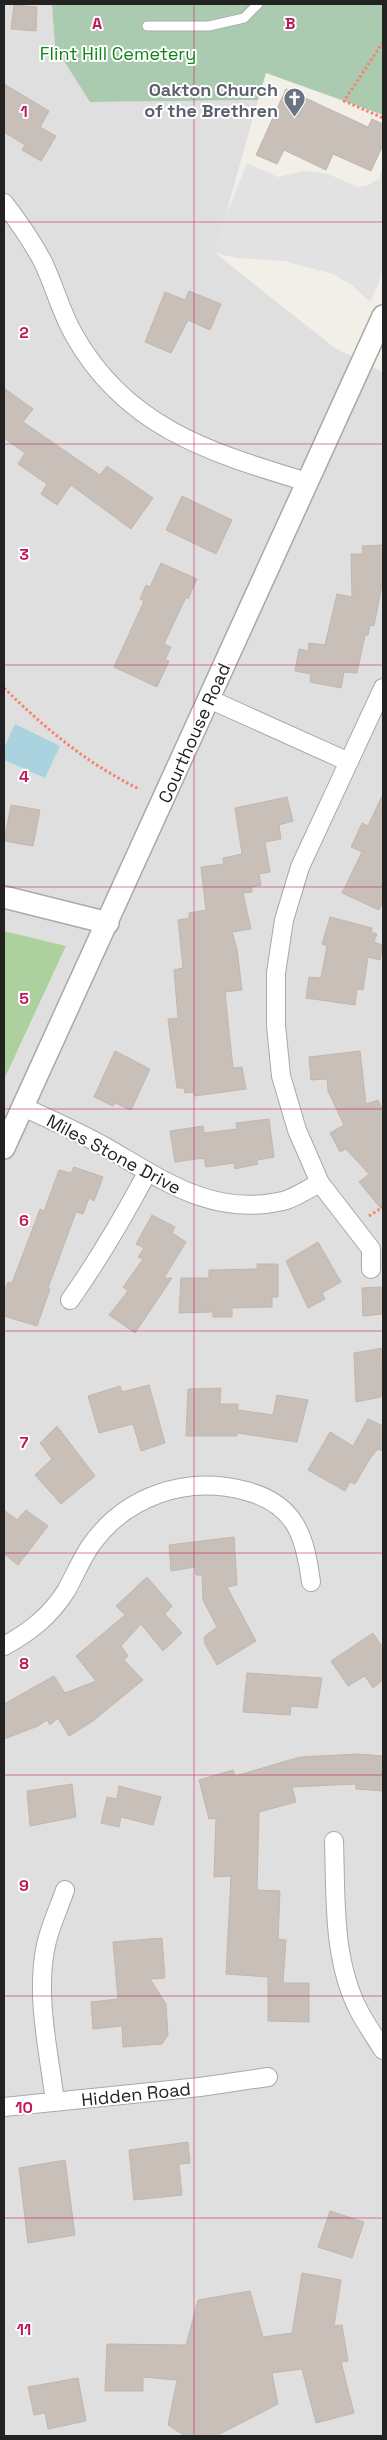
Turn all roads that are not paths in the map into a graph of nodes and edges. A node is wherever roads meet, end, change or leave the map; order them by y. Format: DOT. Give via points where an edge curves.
graph roads {
  1 [pos="258,4"];
  2 [pos="147,26"];
  3 [pos="4,203"];
  4 [pos="383,316"];
  5 [pos="307,482"];
  6 [pos="383,688"];
  7 [pos="209,699"];
  8 [pos="349,762"];
  9 [pos="4,896"];
  10 [pos="108,923"];
  11 [pos="23,1107"];
  12 [pos="4,1148"];
  13 [pos="147,1173"];
  14 [pos="320,1183"];
  15 [pos="371,1270"];
  16 [pos="70,1300"];
  17 [pos="311,1582"];
  18 [pos="4,1646"];
  19 [pos="334,1841"];
  20 [pos="65,1890"];
  21 [pos="383,2050"];
  22 [pos="268,2077"];
  23 [pos="55,2102"];
  24 [pos="4,2107"];
  1 -- 2 [label="lane" via="244,18 210,26"];
  3 -- 5 [label="street" via="29,237 74,335 96,368 123,396 156,423 193,444"];
  4 -- 5 [label="street, Courthouse Road"];
  5 -- 7 [label="street, Courthouse Road"];
  6 -- 8 [label="street"];
  7 -- 8 [label="street"];
  7 -- 10 [label="street, Courthouse Road"];
  8 -- 14 [label="street" via="300,867 284,920 276,973 276,1025 281,1076 297,1130"];
  9 -- 10 [label="street"];
  10 -- 11 [label="street, Courthouse Road"];
  11 -- 12 [label="street, Courthouse Road"];
  11 -- 13 [label="street, Miles Stone Drive" via="75,1130"];
  13 -- 14 [label="street, Miles Stone Drive" via="186,1193 221,1202 249,1204 284,1201"];
  13 -- 16 [label="street" via="110,1241"];
  14 -- 15 [label="street" via="371,1249"];
  17 -- 18 [label="street" via="300,1531 271,1501 225,1486 174,1488 156,1493 122,1512 100,1533 55,1608 38,1624"];
  19 -- 21 [label="street" via="337,1932 345,1974 358,2010"];
  20 -- 23 [label="street" via="46,1944 42,1972"];
  22 -- 23 [label="street, Hidden Road"];
  23 -- 24 [label="street, Hidden Road"];
}
